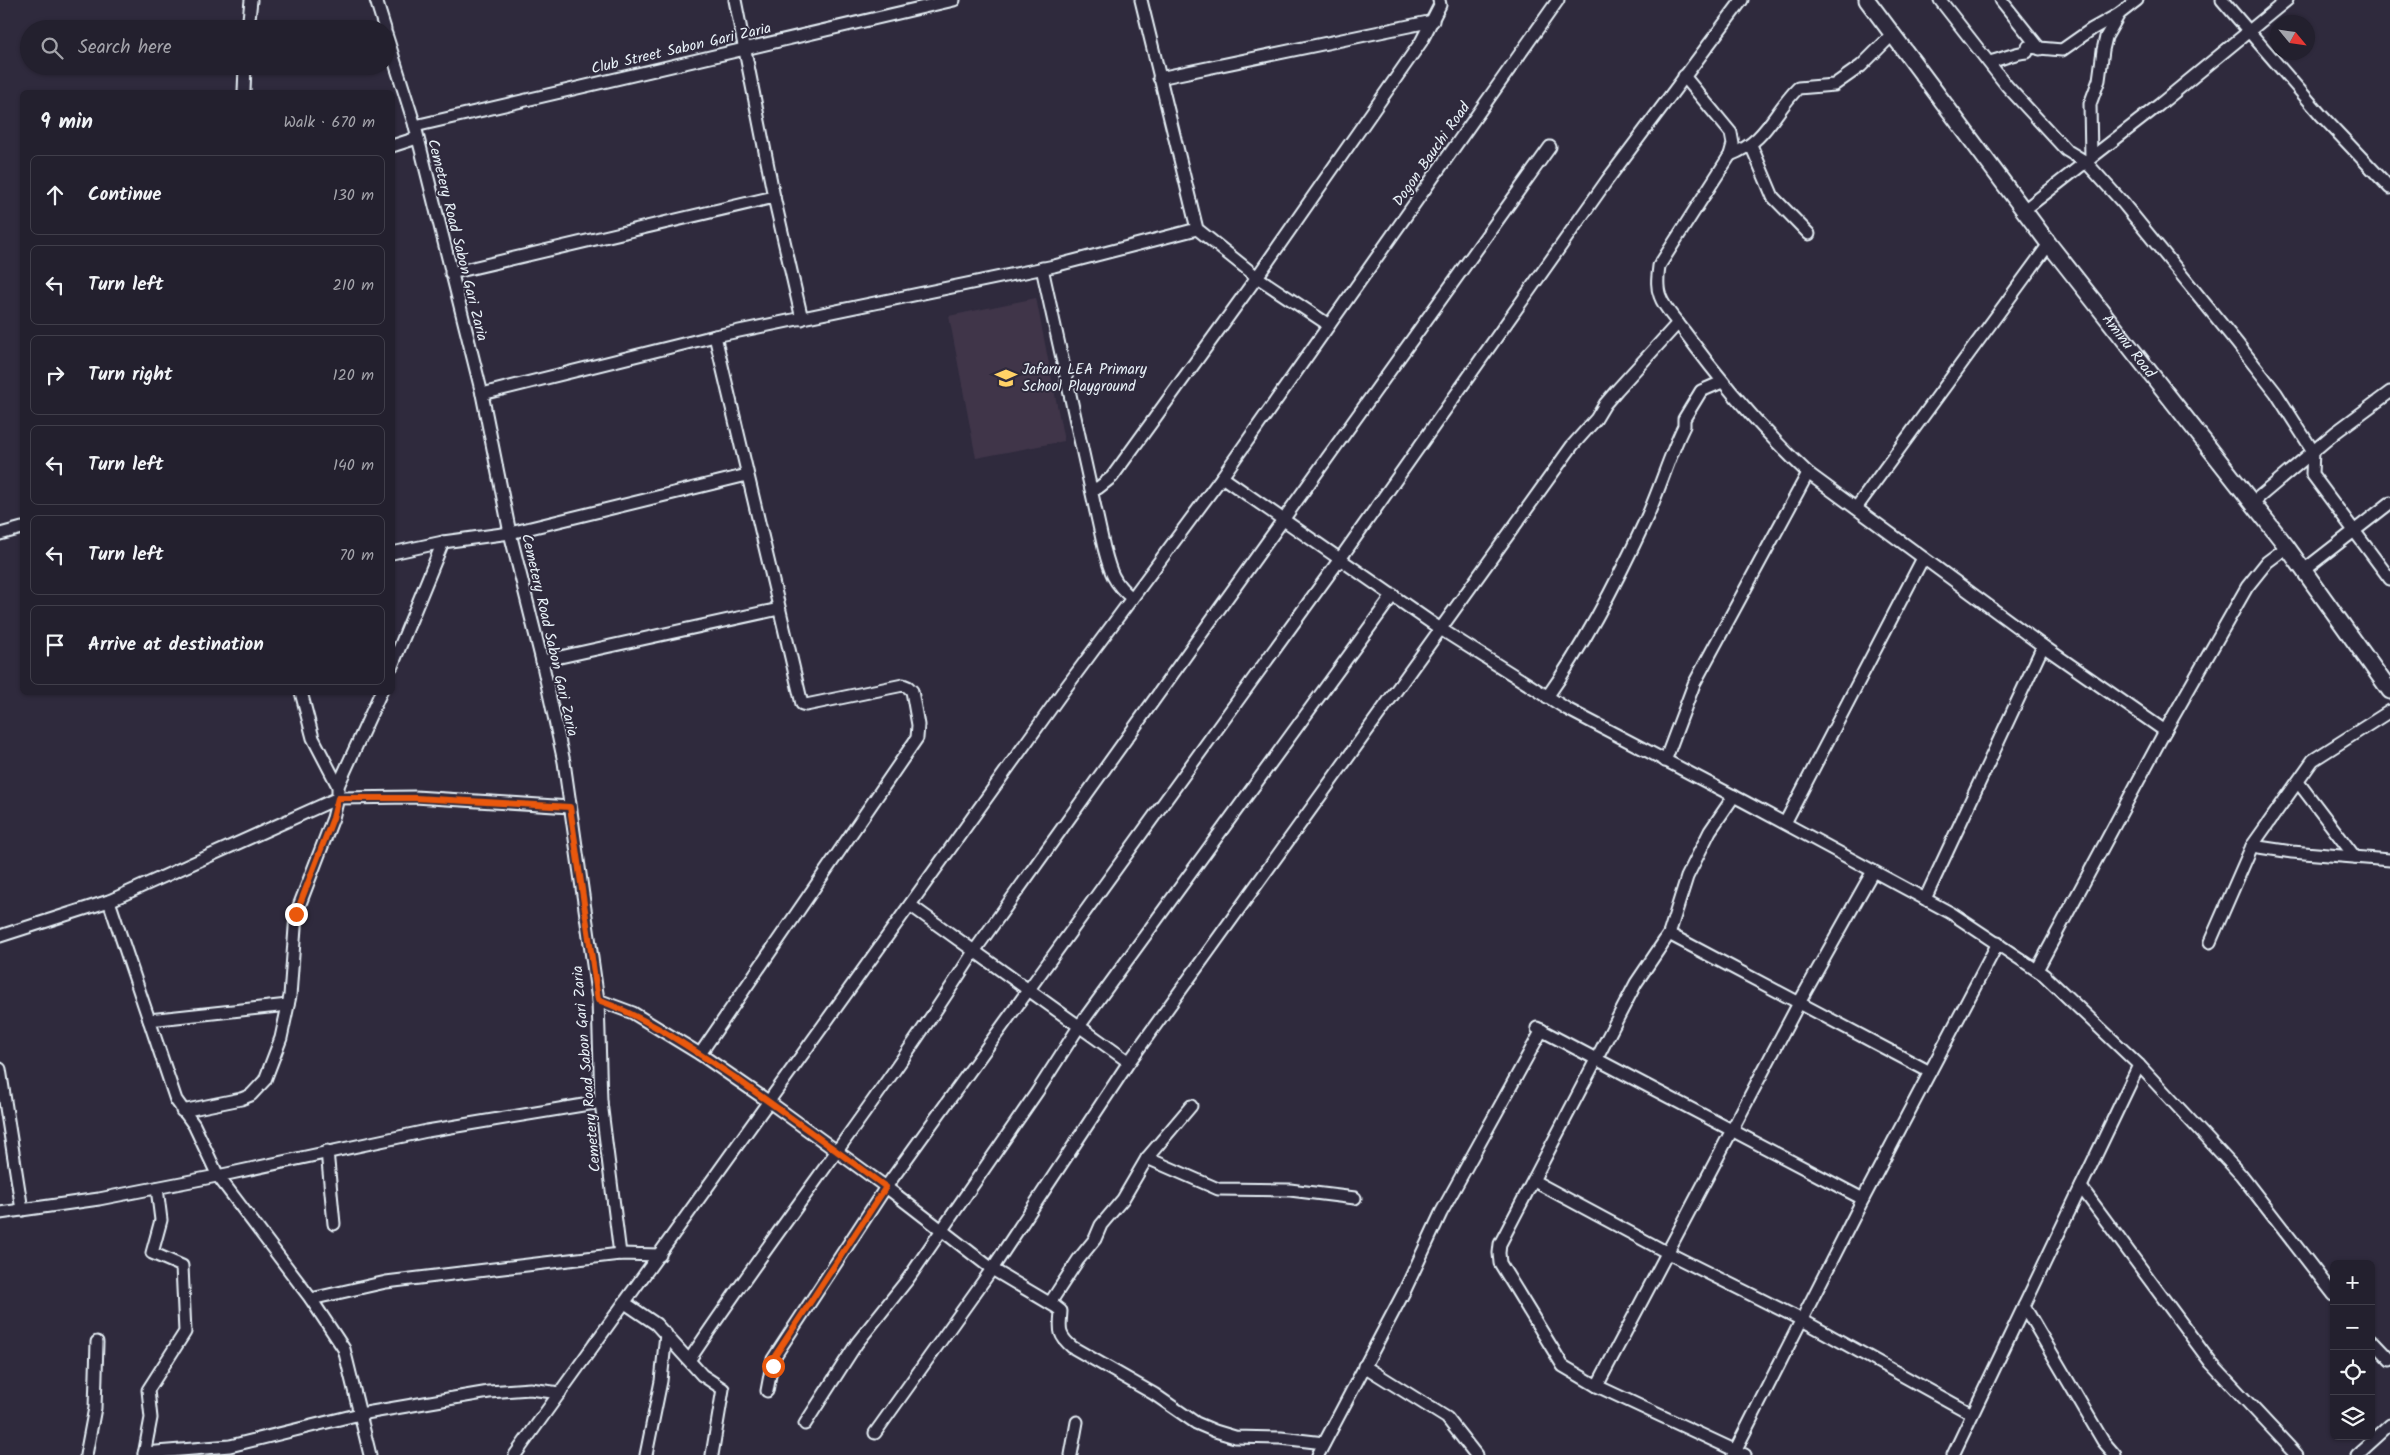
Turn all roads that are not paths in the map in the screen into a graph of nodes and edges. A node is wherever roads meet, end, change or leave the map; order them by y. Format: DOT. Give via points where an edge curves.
graph roads {
  1 [pos="251,0"];
  2 [pos="376,0"];
  3 [pos="736,0"];
  4 [pos="954,0"];
  5 [pos="1141,0"];
  6 [pos="1439,0"];
  7 [pos="1558,0"];
  8 [pos="1742,0"];
  9 [pos="1867,0"];
  10 [pos="1940,0"];
  11 [pos="2001,0"];
  12 [pos="2137,0"];
  13 [pos="2222,0"];
  14 [pos="2287,0"];
  15 [pos="2119,14"];
  16 [pos="249,20"];
  17 [pos="382,20"];
  18 [pos="1433,22"];
  19 [pos="2249,30"];
  20 [pos="1892,34"];
  21 [pos="2034,46"];
  22 [pos="745,48"];
  23 [pos="1989,62"];
  24 [pos="395,63"];
  25 [pos="245,75"];
  26 [pos="1684,76"];
  27 [pos="1159,78"];
  28 [pos="244,90"];
  29 [pos="415,126"];
  30 [pos="417,138"];
  31 [pos="395,145"];
  32 [pos="1751,145"];
  33 [pos="1550,147"];
  34 [pos="1730,155"];
  35 [pos="2089,160"];
  36 [pos="2390,188"];
  37 [pos="774,197"];
  38 [pos="2024,210"];
  39 [pos="1197,229"];
  40 [pos="1809,234"];
  41 [pos="2049,244"];
  42 [pos="1042,268"];
  43 [pos="451,273"];
  44 [pos="1257,277"];
  45 [pos="802,319"];
  46 [pos="1678,323"];
  47 [pos="1329,325"];
  48 [pos="715,336"];
  49 [pos="1722,382"];
  50 [pos="2390,392"];
  51 [pos="482,394"];
  52 [pos="2313,451"];
  53 [pos="1808,472"];
  54 [pos="747,475"];
  55 [pos="1222,477"];
  56 [pos="1091,488"];
  57 [pos="2252,503"];
  58 [pos="2390,503"];
  59 [pos="1856,508"];
  60 [pos="1283,519"];
  61 [pos="20,529"];
  62 [pos="2354,530"];
  63 [pos="510,533"];
  64 [pos="0,534"];
  65 [pos="443,542"];
  66 [pos="2287,547"];
  67 [pos="395,552"];
  68 [pos="1923,558"];
  69 [pos="1340,559"];
  70 [pos="2304,570"];
  71 [pos="2390,579"];
  72 [pos="1392,595"];
  73 [pos="1132,598"];
  74 [pos="779,609"];
  75 [pos="1439,628"];
  76 [pos="2042,646"];
  77 [pos="395,659"];
  78 [pos="542,661"];
  79 [pos="2390,691"];
  80 [pos="302,695"];
  81 [pos="380,695"];
  82 [pos="1548,697"];
  83 [pos="2390,711"];
  84 [pos="2165,731"];
  85 [pos="1666,761"];
  86 [pos="2298,782"];
  87 [pos="338,792"];
  88 [pos="1734,796"];
  89 [pos="570,807"];
  90 [pos="1785,823"];
  91 [pos="2252,846"];
  92 [pos="2355,857"];
  93 [pos="2390,860"];
  94 [pos="1873,871"];
  95 [pos="1925,899"];
  96 [pos="109,901"];
  97 [pos="910,906"];
  98 [pos="1669,934"];
  99 [pos="0,936"];
  100 [pos="2210,942"];
  101 [pos="1998,943"];
  102 [pos="975,950"];
  103 [pos="2037,970"];
  104 [pos="1028,988"];
  105 [pos="598,1000"];
  106 [pos="1799,1003"];
  107 [pos="288,1005"];
  108 [pos="149,1020"];
  109 [pos="1080,1025"];
  110 [pos="700,1054"];
  111 [pos="1596,1060"];
  112 [pos="1129,1062"];
  113 [pos="2139,1065"];
  114 [pos="0,1069"];
  115 [pos="1930,1072"];
  116 [pos="768,1101"];
  117 [pos="601,1102"];
  118 [pos="1191,1106"];
  119 [pos="182,1111"];
  120 [pos="1732,1132"];
  121 [pos="836,1151"];
  122 [pos="327,1152"];
  123 [pos="1147,1158"];
  124 [pos="218,1176"];
  125 [pos="1534,1181"];
  126 [pos="886,1187"];
  127 [pos="2082,1187"];
  128 [pos="157,1188"];
  129 [pos="1355,1198"];
  130 [pos="1862,1200"];
  131 [pos="22,1210"];
  132 [pos="0,1213"];
  133 [pos="334,1224"];
  134 [pos="941,1229"];
  135 [pos="1668,1253"];
  136 [pos="620,1254"];
  137 [pos="660,1255"];
  138 [pos="992,1269"];
  139 [pos="2330,1290"];
  140 [pos="311,1299"];
  141 [pos="625,1303"];
  142 [pos="1050,1303"];
  143 [pos="2024,1306"];
  144 [pos="1802,1320"];
  145 [pos="666,1334"];
  146 [pos="97,1342"];
  147 [pos="2375,1344"];
  148 [pos="690,1359"];
  149 [pos="2390,1360"];
  150 [pos="1364,1366"];
  151 [pos="1597,1386"];
  152 [pos="767,1391"];
  153 [pos="560,1393"];
  154 [pos="360,1414"];
  155 [pos="1972,1414"];
  156 [pos="1077,1422"];
  157 [pos="805,1424"];
  158 [pos="2390,1425"];
  159 [pos="875,1433"];
  160 [pos="1324,1443"];
  161 [pos="144,1454"];
  162 [pos="1737,1454"];
  163 [pos="86,1455"];
  164 [pos="370,1455"];
  165 [pos="515,1455"];
  166 [pos="646,1455"];
  167 [pos="712,1455"];
  168 [pos="1071,1455"];
  169 [pos="1318,1455"];
  170 [pos="1476,1455"];
  171 [pos="1953,1455"];
  172 [pos="2114,1455"];
  173 [pos="2297,1455"];
  174 [pos="2357,1455"];
  1 -- 16 [label="street"];
  2 -- 17 [label="street"];
  3 -- 22 [label="street"];
  4 -- 22 [label="street, Club Street Sabon Gari Zaria"];
  5 -- 27 [label="street"];
  6 -- 18 [label="street"];
  7 -- 47 [label="street, Dogon Bauchi Road"];
  8 -- 26 [label="street"];
  9 -- 20 [label="street, Aminu Road"];
  10 -- 23 [label="street"];
  11 -- 21 [label="street"];
  12 -- 15 [label="street"];
  13 -- 19 [label="street"];
  14 -- 19 [label="street"];
  15 -- 21 [label="street" via="2092,28 2068,48 2054,51"];
  15 -- 35 [label="street" via="2106,37 2099,80 2090,104"];
  18 -- 27 [label="street"];
  18 -- 44 [label="street"];
  19 -- 35 [label="street"];
  19 -- 36 [label="street" via="2321,115"];
  20 -- 32 [label="street" via="1861,66 1834,85 1798,88"];
  20 -- 38 [label="street, Aminu Road"];
  21 -- 23 [label="street" via="2026,52"];
  22 -- 29 [label="street, Club Street Sabon Gari Zaria"];
  22 -- 37 [label="street"];
  23 -- 35 [label="street" via="2066,150"];
  24 -- 29 [label="street, Cemetery Road Sabon Gari Zaria"];
  25 -- 28 [label="street"];
  26 -- 34 [label="street" via="1731,133"];
  26 -- 69 [label="street"];
  27 -- 39 [label="street"];
  29 -- 30 [label="street, Cemetery Road Sabon Gari Zaria"];
  30 -- 31 [label="street"];
  30 -- 43 [label="street, Cemetery Road Sabon Gari Zaria"];
  32 -- 34 [label="street"];
  32 -- 40 [label="street" via="1773,197"];
  33 -- 60 [label="street"];
  34 -- 46 [label="street" via="1659,266 1657,283 1660,297"];
  35 -- 38 [label="street"];
  35 -- 52 [label="street" via="2276,393"];
  37 -- 43 [label="street"];
  37 -- 45 [label="street"];
  38 -- 41 [label="street, Aminu Road"];
  39 -- 42 [label="street"];
  39 -- 44 [label="street"];
  41 -- 57 [label="street, Aminu Road"];
  41 -- 59 [label="street"];
  42 -- 45 [label="street"];
  42 -- 56 [label="street"];
  43 -- 51 [label="street, Cemetery Road Sabon Gari Zaria"];
  44 -- 47 [label="street"];
  44 -- 56 [label="street" via="1112,477 1098,488"];
  45 -- 48 [label="street"];
  46 -- 49 [label="street"];
  46 -- 75 [label="street" via="1572,446"];
  47 -- 55 [label="street, Dogon Bauchi Road"];
  48 -- 51 [label="street"];
  48 -- 54 [label="street"];
  49 -- 53 [label="street" via="1778,445"];
  49 -- 82 [label="street" via="1701,391 1684,419 1647,518 1600,610"];
  50 -- 52 [label="street"];
  51 -- 63 [label="street, Cemetery Road Sabon Gari Zaria"];
  52 -- 57 [label="street"];
  52 -- 62 [label="street" via="2312,474"];
  53 -- 59 [label="street"];
  53 -- 85 [label="street" via="1694,684"];
  54 -- 63 [label="street"];
  54 -- 74 [label="street"];
  55 -- 60 [label="street"];
  55 -- 73 [label="street, Dogon Bauchi Road"];
  56 -- 73 [label="street" via="1114,578"];
  57 -- 66 [label="street, Aminu Road"];
  58 -- 62 [label="street"];
  59 -- 68 [label="street"];
  60 -- 69 [label="street"];
  60 -- 102 [label="street"];
  61 -- 64 [label="street"];
  62 -- 70 [label="street"];
  62 -- 71 [label="street"];
  63 -- 65 [label="street"];
  63 -- 78 [label="street, Cemetery Road Sabon Gari Zaria"];
  65 -- 67 [label="street"];
  65 -- 77 [label="street"];
  66 -- 70 [label="street, Aminu Road"];
  66 -- 84 [label="street" via="2267,562 2247,587"];
  68 -- 76 [label="street"];
  68 -- 90 [label="street"];
  69 -- 72 [label="street"];
  69 -- 104 [label="street"];
  70 -- 79 [label="street, Aminu Road"];
  72 -- 75 [label="street"];
  72 -- 109 [label="street"];
  73 -- 97 [label="street, Dogon Bauchi Road"];
  74 -- 78 [label="street"];
  74 -- 110 [label="street" via="802,704 902,685 912,691 919,730 917,738"];
  75 -- 82 [label="street"];
  75 -- 112 [label="street"];
  76 -- 84 [label="street"];
  76 -- 95 [label="street"];
  78 -- 89 [label="street, Cemetery Road Sabon Gari Zaria" via="564,762"];
  80 -- 87 [label="street" via="313,738"];
  81 -- 87 [label="street"];
  82 -- 85 [label="street"];
  83 -- 86 [label="street" via="2313,760"];
  84 -- 103 [label="street"];
  85 -- 88 [label="street"];
  86 -- 91 [label="street"];
  86 -- 92 [label="street"];
  87 -- 89 [label="street"];
  87 -- 96 [label="street"];
  87 -- 107 [label="street" via="333,818 296,914"];
  88 -- 90 [label="street"];
  88 -- 98 [label="street" via="1710,831 1687,877"];
  89 -- 105 [label="street, Cemetery Road Sabon Gari Zaria"];
  90 -- 94 [label="street"];
  91 -- 92 [label="street"];
  91 -- 100 [label="street"];
  92 -- 93 [label="street"];
  94 -- 95 [label="street"];
  94 -- 106 [label="street"];
  95 -- 101 [label="street"];
  96 -- 99 [label="street"];
  96 -- 108 [label="street"];
  97 -- 102 [label="street"];
  97 -- 116 [label="street, Dogon Bauchi Road"];
  98 -- 106 [label="street"];
  98 -- 111 [label="street" via="1636,984"];
  101 -- 103 [label="street"];
  101 -- 115 [label="street"];
  102 -- 104 [label="street"];
  102 -- 121 [label="street" via="946,997"];
  103 -- 113 [label="street"];
  104 -- 109 [label="street"];
  104 -- 126 [label="street"];
  105 -- 110 [label="street" via="633,1013"];
  105 -- 117 [label="street, Cemetery Road Sabon Gari Zaria"];
  106 -- 115 [label="street"];
  106 -- 120 [label="street"];
  107 -- 108 [label="street"];
  107 -- 119 [label="street" via="281,1038 258,1089 242,1099"];
  108 -- 119 [label="street"];
  109 -- 112 [label="street"];
  109 -- 134 [label="street"];
  110 -- 116 [label="street"];
  111 -- 120 [label="street"];
  111 -- 125 [label="street"];
  111 -- 150 [label="street" via="1539,1029"];
  112 -- 138 [label="street"];
  113 -- 127 [label="street"];
  113 -- 139 [label="street" via="2241,1174"];
  114 -- 131 [label="street"];
  115 -- 130 [label="street"];
  116 -- 121 [label="street"];
  116 -- 137 [label="street, Dogon Bauchi Road"];
  117 -- 122 [label="street" via="426,1131"];
  117 -- 136 [label="street, Cemetery Road Sabon Gari Zaria"];
  118 -- 123 [label="street"];
  119 -- 124 [label="street" via="194,1125"];
  120 -- 130 [label="street"];
  120 -- 135 [label="street"];
  121 -- 126 [label="street"];
  121 -- 148 [label="street"];
  122 -- 124 [label="street"];
  122 -- 133 [label="street"];
  123 -- 129 [label="street" via="1218,1189 1290,1190"];
  123 -- 142 [label="street" via="1123,1199 1101,1225 1095,1239"];
  124 -- 128 [label="street"];
  124 -- 140 [label="street"];
  125 -- 135 [label="street"];
  125 -- 151 [label="street" via="1500,1244 1499,1258 1562,1366"];
  126 -- 134 [label="street"];
  126 -- 152 [label="street" via="773,1359"];
  127 -- 143 [label="street"];
  127 -- 173 [label="street" via="2211,1363"];
  128 -- 131 [label="street"];
  128 -- 161 [label="street" via="161,1220 152,1253 182,1266 186,1327 148,1390 151,1418"];
  130 -- 144 [label="street"];
  131 -- 132 [label="street"];
  134 -- 138 [label="street"];
  134 -- 157 [label="street" via="908,1279 857,1343"];
  135 -- 144 [label="street"];
  135 -- 151 [label="street"];
  136 -- 137 [label="street"];
  136 -- 140 [label="street" via="386,1282"];
  137 -- 141 [label="street, Dogon Bauchi Road"];
  138 -- 142 [label="street"];
  138 -- 159 [label="street"];
  140 -- 154 [label="street" via="344,1350"];
  141 -- 145 [label="street"];
  141 -- 153 [label="street, Dogon Bauchi Road"];
  142 -- 160 [label="street" via="1060,1311 1060,1331 1072,1347 1154,1394 1196,1423 1235,1437"];
  143 -- 155 [label="street"];
  143 -- 172 [label="street"];
  144 -- 155 [label="street"];
  144 -- 162 [label="street"];
  145 -- 148 [label="street"];
  145 -- 166 [label="street" via="661,1381"];
  146 -- 163 [label="street" via="95,1408"];
  147 -- 149 [label="street"];
  148 -- 167 [label="street" via="702,1375 723,1389"];
  150 -- 160 [label="street"];
  150 -- 170 [label="street" via="1447,1418"];
  151 -- 162 [label="street"];
  153 -- 154 [label="street" via="530,1389 489,1392"];
  153 -- 165 [label="street, Dogon Bauchi Road"];
  154 -- 161 [label="street" via="230,1446"];
  154 -- 164 [label="street"];
  155 -- 171 [label="street"];
  156 -- 168 [label="street"];
  158 -- 174 [label="street"];
  160 -- 169 [label="street"];
}
